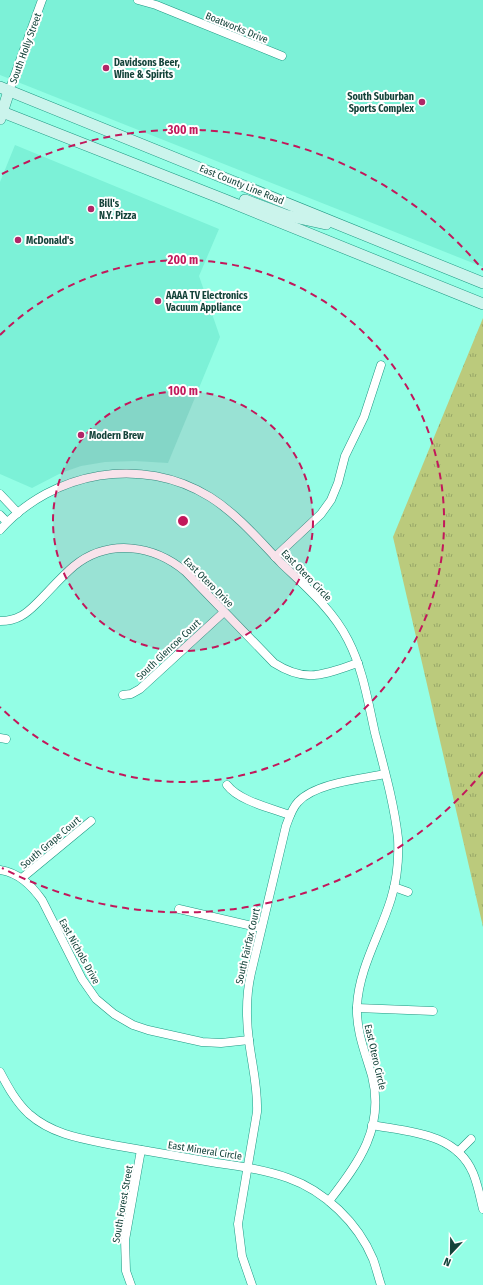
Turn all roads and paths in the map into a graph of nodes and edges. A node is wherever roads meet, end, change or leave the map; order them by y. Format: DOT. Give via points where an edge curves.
graph roads {
  1 [pos="42,0"];
  2 [pos="138,0"];
  3 [pos="282,56"];
  4 [pos="4,89"];
  5 [pos="1,114"];
  6 [pos="223,199"];
  7 [pos="351,229"];
  8 [pos="483,283"];
  9 [pos="483,304"];
  10 [pos="381,365"];
  11 [pos="0,494"];
  12 [pos="18,513"];
  13 [pos="0,515"];
  14 [pos="7,522"];
  15 [pos="0,530"];
  16 [pos="275,557"];
  17 [pos="224,612"];
  18 [pos="0,621"];
  19 [pos="358,663"];
  20 [pos="123,695"];
  21 [pos="385,774"];
  22 [pos="226,785"];
  23 [pos="290,815"];
  24 [pos="91,821"];
  25 [pos="0,870"];
  26 [pos="22,878"];
  27 [pos="394,887"];
  28 [pos="408,892"];
  29 [pos="180,909"];
  30 [pos="262,928"];
  31 [pos="357,1008"];
  32 [pos="433,1011"];
  33 [pos="249,1040"];
  34 [pos="0,1072"];
  35 [pos="372,1125"];
  36 [pos="471,1140"];
  37 [pos="141,1150"];
  38 [pos="458,1152"];
  39 [pos="247,1168"];
  40 [pos="329,1201"];
  41 [pos="483,1209"];
  42 [pos="131,1285"];
  43 [pos="252,1285"];
  44 [pos="381,1285"];
  1 -- 4 [label="street, South Holly Street"];
  2 -- 3 [label="street, Boatworks Drive"];
  4 -- 5 [label="main road, South Holly Street"];
  4 -- 7 [label="main road, East County Line Road"];
  5 -- 6 [label="main road, East County Line Road"];
  6 -- 7 [label="main road" via="233,195 285,215"];
  6 -- 9 [label="main road, East County Line Road"];
  7 -- 8 [label="main road, East County Line Road"];
  10 -- 16 [label="street" via="364,417 345,456 331,500 321,514"];
  11 -- 12 [label="street"];
  12 -- 14 [label="street"];
  12 -- 16 [label="street, East Otero Circle" via="45,494 83,478 128,473 158,476 189,486 211,498 239,521"];
  13 -- 14 [label="street"];
  14 -- 15 [label="street"];
  16 -- 19 [label="street, East Otero Circle" via="334,618 348,639"];
  17 -- 18 [label="street, East Otero Drive" via="176,564 156,553 127,548 88,557 75,566 27,612 14,619"];
  17 -- 19 [label="street, East Otero Drive" via="274,663 285,670 315,676"];
  17 -- 20 [label="street, South Glencoe Court" via="140,689"];
  19 -- 21 [label="street, East Otero Circle"];
  21 -- 23 [label="street, South Fairfax Court" via="309,793 297,803"];
  21 -- 27 [label="street, East Otero Circle" via="398,838"];
  22 -- 23 [label="street" via="242,798"];
  23 -- 30 [label="street, South Fairfax Court"];
  24 -- 26 [label="street, South Grape Court"];
  25 -- 26 [label="street, East Nichols Drive"];
  26 -- 33 [label="street, East Nichols Drive" via="42,900 89,990 114,1014 148,1030 202,1042"];
  27 -- 28 [label="street"];
  27 -- 31 [label="street, East Otero Circle" via="388,910 362,976"];
  29 -- 30 [label="street"];
  30 -- 33 [label="street, South Fairfax Court" via="248,984"];
  31 -- 32 [label="street"];
  31 -- 35 [label="street, East Otero Circle" via="358,1030 373,1083 375,1106"];
  33 -- 39 [label="street, South Fairfax Court" via="257,1101"];
  34 -- 37 [label="street, East Mineral Circle" via="18,1102 52,1129 76,1138"];
  35 -- 38 [label="street" via="430,1136"];
  35 -- 40 [label="street, East Otero Circle" via="367,1144 358,1162"];
  36 -- 38 [label="street"];
  37 -- 39 [label="street, East Mineral Circle"];
  37 -- 42 [label="street, South Forest Street" via="125,1240 126,1271"];
  38 -- 41 [label="street" via="474,1174"];
  39 -- 40 [label="street, East Mineral Circle" via="295,1180"];
  39 -- 43 [label="street, South Fairfax Court" via="239,1214 239,1232 242,1256"];
  40 -- 44 [label="street, East Mineral Circle" via="359,1234 373,1260"];
}
